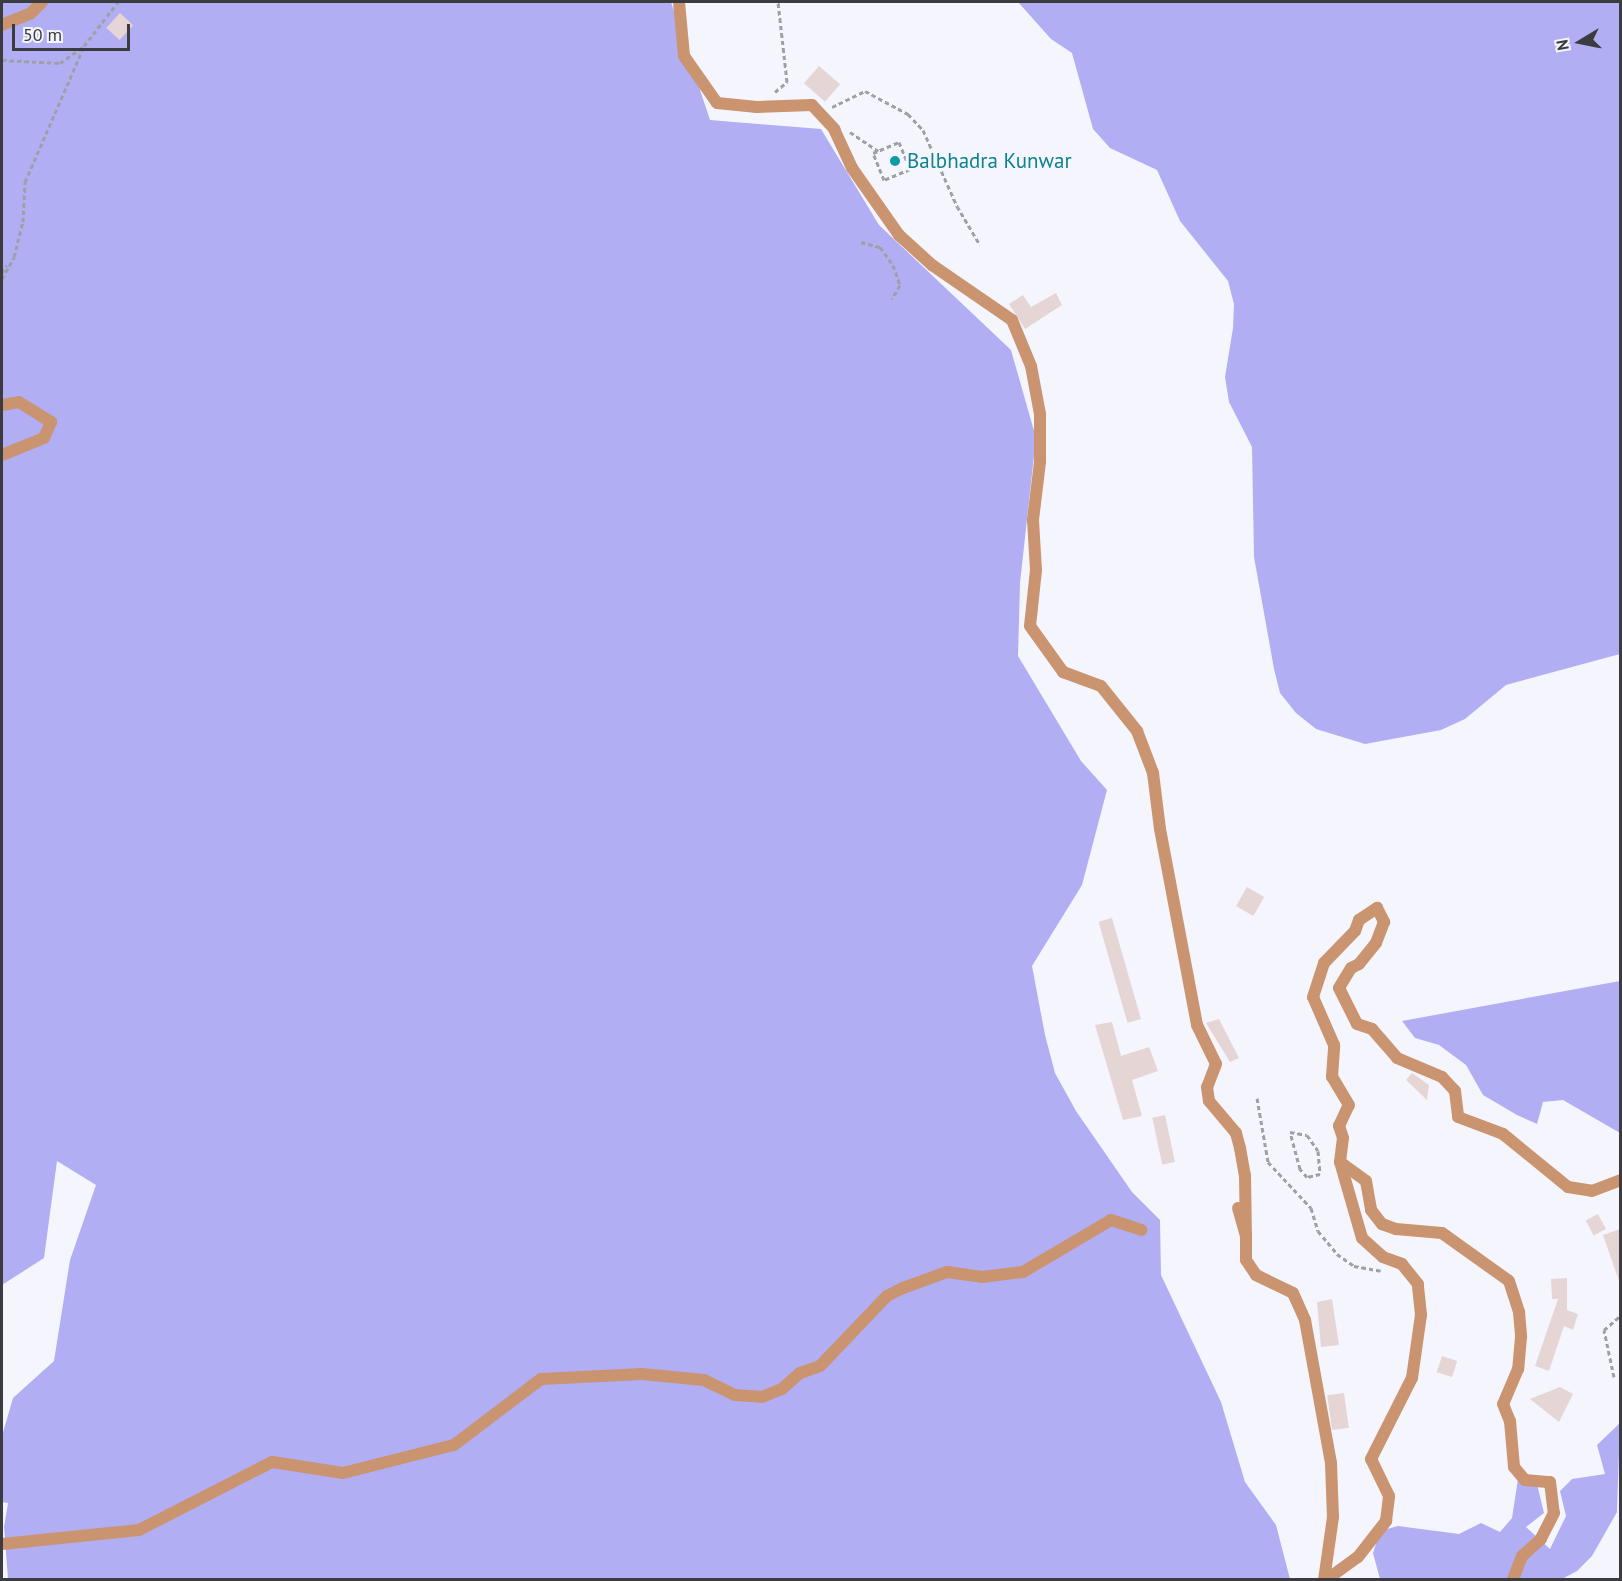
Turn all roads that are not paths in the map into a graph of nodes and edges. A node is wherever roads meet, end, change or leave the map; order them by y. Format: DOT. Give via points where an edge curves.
graph roads {
  1 [pos="42,2"];
  2 [pos="679,2"];
  3 [pos="2,25"];
  4 [pos="2,405"];
  5 [pos="2,455"];
  6 [pos="1340,1162"];
  7 [pos="1620,1180"];
  8 [pos="1238,1208"];
  9 [pos="1141,1230"];
  10 [pos="1246,1236"];
  11 [pos="2,1544"];
  12 [pos="1325,1580"];
  13 [pos="1513,1580"];
  1 -- 3 [label="street" via="31,14"];
  2 -- 10 [label="street" via="684,56 717,103 757,107 812,105 834,129 852,168 899,235 932,265 1012,320 1031,366 1040,414 1040,462 1033,520 1036,570 1030,626 1063,672 1101,686 1137,731 1153,773 1197,1025 1216,1064 1207,1087 1209,1101 1236,1134 1240,1148 1245,1174"];
  4 -- 5 [label="street" via="19,402 51,422 44,438"];
  6 -- 7 [label="street" via="1343,1138 1339,1126 1349,1105 1332,1077 1334,1045 1313,997 1324,963 1355,931 1359,920 1377,908 1384,922 1376,943 1351,968 1339,988 1357,1024 1372,1029 1397,1058 1442,1077 1455,1091 1458,1117 1503,1134 1568,1187 1592,1191"];
  6 -- 12 [label="street" via="1362,1238 1383,1257 1402,1264 1418,1284 1421,1315 1412,1378 1371,1459 1389,1496 1386,1521 1358,1557"];
  6 -- 13 [label="street" via="1366,1181 1371,1210 1382,1224 1442,1233 1509,1281 1520,1312 1521,1337 1518,1369 1503,1404 1510,1421 1514,1467 1525,1480 1550,1482 1554,1513 1540,1539 1522,1556"];
  8 -- 10 [label="street"];
  9 -- 11 [label="street" via="1111,1220 1023,1272 982,1277 947,1272 903,1288 887,1296 820,1366 800,1373 782,1389 762,1398 735,1395 704,1380 642,1374 541,1379 454,1445 343,1473 272,1462 139,1530"];
  10 -- 12 [label="street" via="1246,1260 1256,1275 1293,1293 1305,1320 1331,1463 1333,1517"];
}
